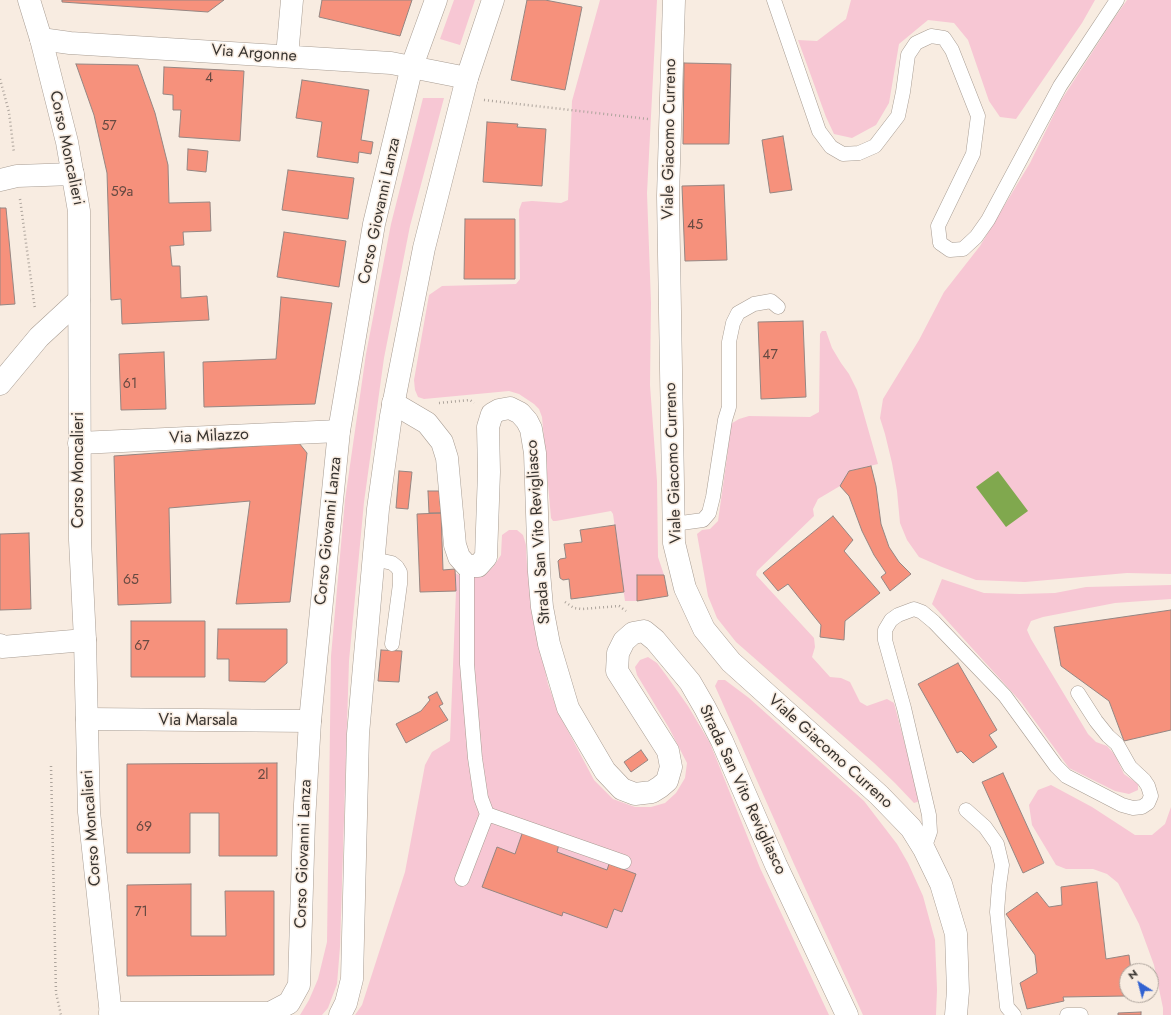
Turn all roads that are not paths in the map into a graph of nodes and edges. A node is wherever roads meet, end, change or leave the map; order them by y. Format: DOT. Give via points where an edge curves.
graph roads {
  1 [pos="29,0"];
  2 [pos="292,0"];
  3 [pos="436,0"];
  4 [pos="493,0"];
  5 [pos="674,0"];
  6 [pos="774,0"];
  7 [pos="1118,0"];
  8 [pos="40,39"];
  9 [pos="287,56"];
  10 [pos="412,66"];
  11 [pos="465,87"];
  12 [pos="73,174"];
  13 [pos="9,178"];
  14 [pos="79,300"];
  15 [pos="778,307"];
  16 [pos="0,384"];
  17 [pos="393,403"];
  18 [pos="339,431"];
  19 [pos="79,443"];
  20 [pos="674,524"];
  21 [pos="374,559"];
  22 [pos="467,566"];
  23 [pos="85,640"];
  24 [pos="392,644"];
  25 [pos="1,646"];
  26 [pos="1078,693"];
  27 [pos="86,719"];
  28 [pos="310,721"];
  29 [pos="966,810"];
  30 [pos="487,814"];
  31 [pos="924,849"];
  32 [pos="624,862"];
  33 [pos="462,879"];
  34 [pos="110,1014"];
  35 [pos="224,1014"];
  36 [pos="340,1015"];
  37 [pos="847,1015"];
  38 [pos="956,1015"];
  39 [pos="1014,1015"];
  40 [pos="1067,1015"];
  41 [pos="1081,1015"];
  1 -- 8 [label="street, Corso Moncalieri"];
  2 -- 9 [label="street"];
  3 -- 10 [label="street, Corso Giovanni Lanza"];
  4 -- 11 [label="street"];
  5 -- 20 [label="street, Viale Giacomo Curreno" via="668,196"];
  6 -- 7 [label="lane" via="819,131 830,147 843,154 859,154 875,146 898,116 908,55 916,43 931,36 944,38 952,50 978,116 973,154 938,226 940,243 950,250 963,249 988,220 1060,86"];
  8 -- 9 [label="street, Via Argonne"];
  8 -- 12 [label="street, Corso Moncalieri"];
  9 -- 10 [label="street, Via Argonne"];
  10 -- 11 [label="street, Via Argonne"];
  10 -- 18 [label="street, Corso Giovanni Lanza" via="374,224"];
  11 -- 17 [label="street" via="424,248"];
  12 -- 13 [label="street"];
  12 -- 14 [label="street, Corso Moncalieri" via="79,211"];
  14 -- 16 [label="street" via="39,337"];
  14 -- 19 [label="street, Corso Moncalieri"];
  15 -- 20 [label="lane" via="770,301 754,304 738,314 733,323 729,342 729,407 709,513 703,520"];
  17 -- 21 [label="street" via="378,509"];
  17 -- 22 [label="street" via="427,423 442,442 447,458 455,545"];
  18 -- 19 [label="street, Via Milazzo"];
  18 -- 28 [label="street, Corso Giovanni Lanza"];
  19 -- 23 [label="street, Corso Moncalieri"];
  20 -- 31 [label="street, Viale Giacomo Curreno" via="674,543 685,588 704,629 731,662 879,795 911,828"];
  21 -- 24 [label="lane" via="392,563 400,572"];
  21 -- 36 [label="street" via="358,734 352,979"];
  22 -- 30 [label="lane" via="468,671 475,758 481,798"];
  22 -- 37 [label="street, Strada San Vito Revigliasco" via="478,566 486,557 488,427 492,414 510,408 520,413 531,429 535,453 542,607 549,644 568,708 605,771 622,790 635,794 652,792 660,787 667,781 671,767 668,751 617,671 618,653 624,641 633,633 644,631 655,640 690,682 705,708"];
  23 -- 25 [label="street"];
  23 -- 27 [label="street, Corso Moncalieri"];
  26 -- 31 [label="lane" via="1096,721 1117,744 1130,767 1148,786 1151,796 1148,803 1142,807 1122,805 1066,776 1004,696 922,612 914,610 891,620 885,640 929,815 930,832"];
  27 -- 28 [label="street, Via Marsala"];
  27 -- 34 [label="street, Corso Moncalieri" via="88,812"];
  28 -- 35 [label="street, Corso Giovanni Lanza" via="299,985 289,1003 270,1013"];
  29 -- 39 [label="lane" via="985,827 997,844 1002,865 997,912 1007,1007"];
  30 -- 32 [label="lane"];
  30 -- 33 [label="lane"];
  31 -- 38 [label="street, Viale Giacomo Curreno" via="941,884 956,934"];
  34 -- 35 [label="street, Corso Giovanni Lanza"];
  40 -- 41 [label="lane"];
}
